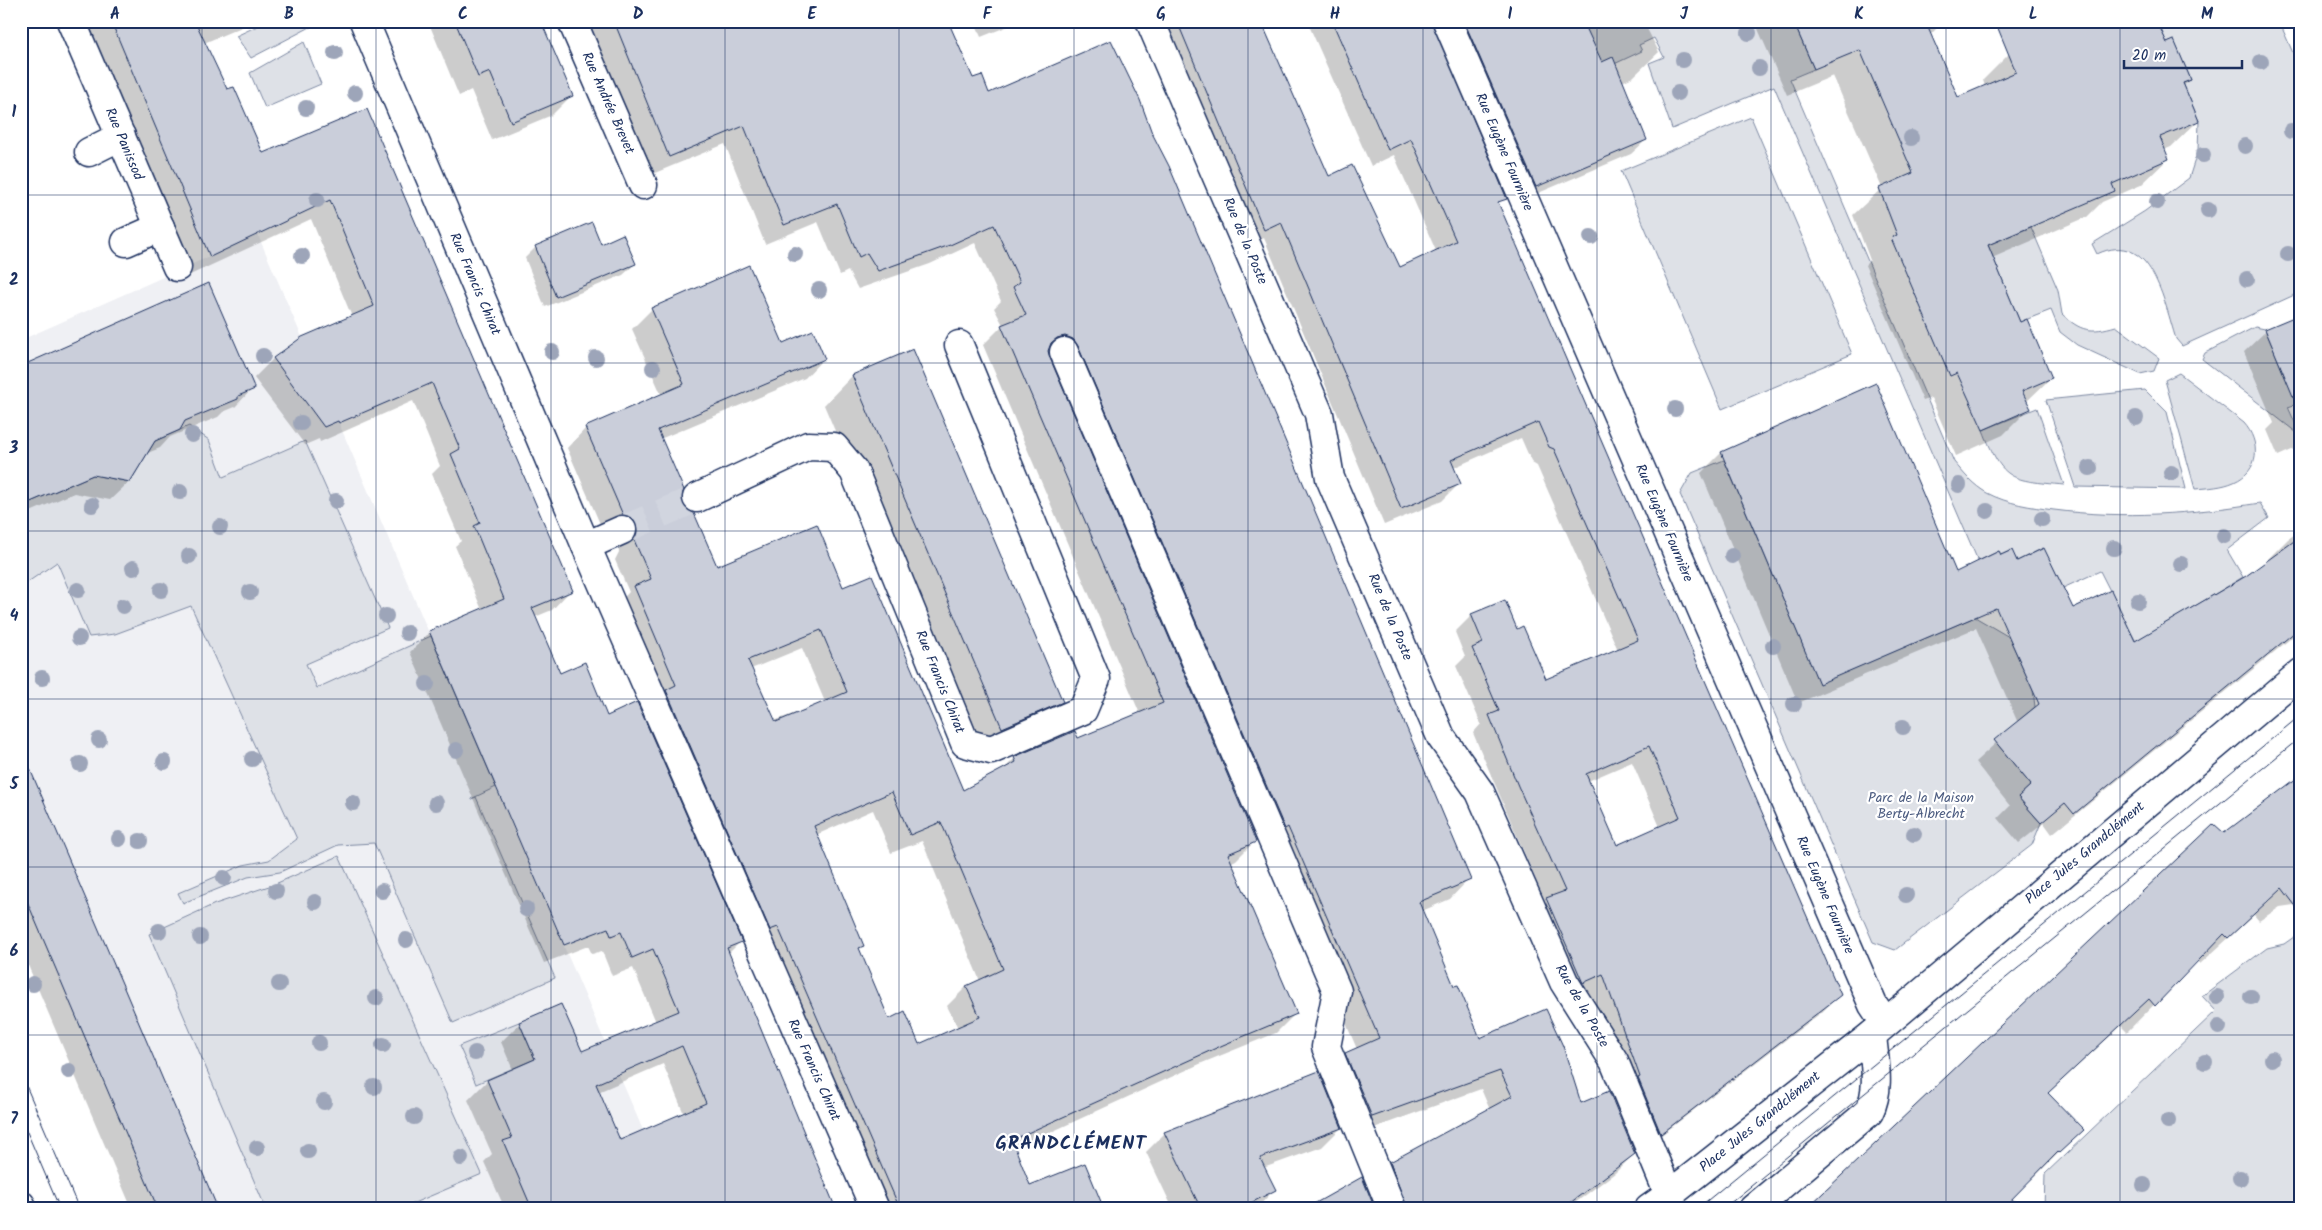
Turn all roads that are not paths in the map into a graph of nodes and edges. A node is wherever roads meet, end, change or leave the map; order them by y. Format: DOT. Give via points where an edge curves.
graph roads {
  1 [pos="71,21"];
  2 [pos="364,21"];
  3 [pos="572,21"];
  4 [pos="1150,21"];
  5 [pos="1447,21"];
  6 [pos="121,136"];
  7 [pos="89,152"];
  8 [pos="644,185"];
  9 [pos="160,227"];
  10 [pos="126,242"];
  11 [pos="177,267"];
  12 [pos="959,345"];
  13 [pos="1064,352"];
  14 [pos="697,498"];
  15 [pos="622,530"];
  16 [pos="586,546"];
  17 [pos="2301,673"];
  18 [pos="1878,1029"];
  19 [pos="1658,1202"];
  20 [pos="21,1205"];
  21 [pos="23,1209"];
  22 [pos="875,1209"];
  23 [pos="1392,1209"];
  24 [pos="1753,1209"];
  1 -- 6 [label="street, Rue Panissod"];
  2 -- 16 [label="street, Rue Francis Chirat"];
  3 -- 8 [label="street, Rue Andrée Brevet"];
  4 -- 19 [label="street, Rue de la Poste" via="1319,414 1330,478 1442,737 1480,792 1564,982 1614,1061"];
  5 -- 18 [label="street, Rue Eugène Fournière" via="1873,1006"];
  6 -- 7 [label="street"];
  6 -- 9 [label="street, Rue Panissod"];
  9 -- 10 [label="street"];
  9 -- 11 [label="street, Rue Panissod"];
  12 -- 14 [label="street, Rue Francis Chirat" via="1096,679 1083,710 991,750 965,743 854,472 834,447 808,446"];
  13 -- 23 [label="street" via="1337,991 1326,1047"];
  15 -- 16 [label="street"];
  16 -- 22 [label="street, Rue Francis Chirat"];
  17 -- 18 [label="street, Place Jules Grandclément"];
  18 -- 19 [label="street, Place Jules Grandclément"];
  18 -- 24 [label="street" via="1876,1091 1869,1112"];
  20 -- 21 [label="street"];
}
